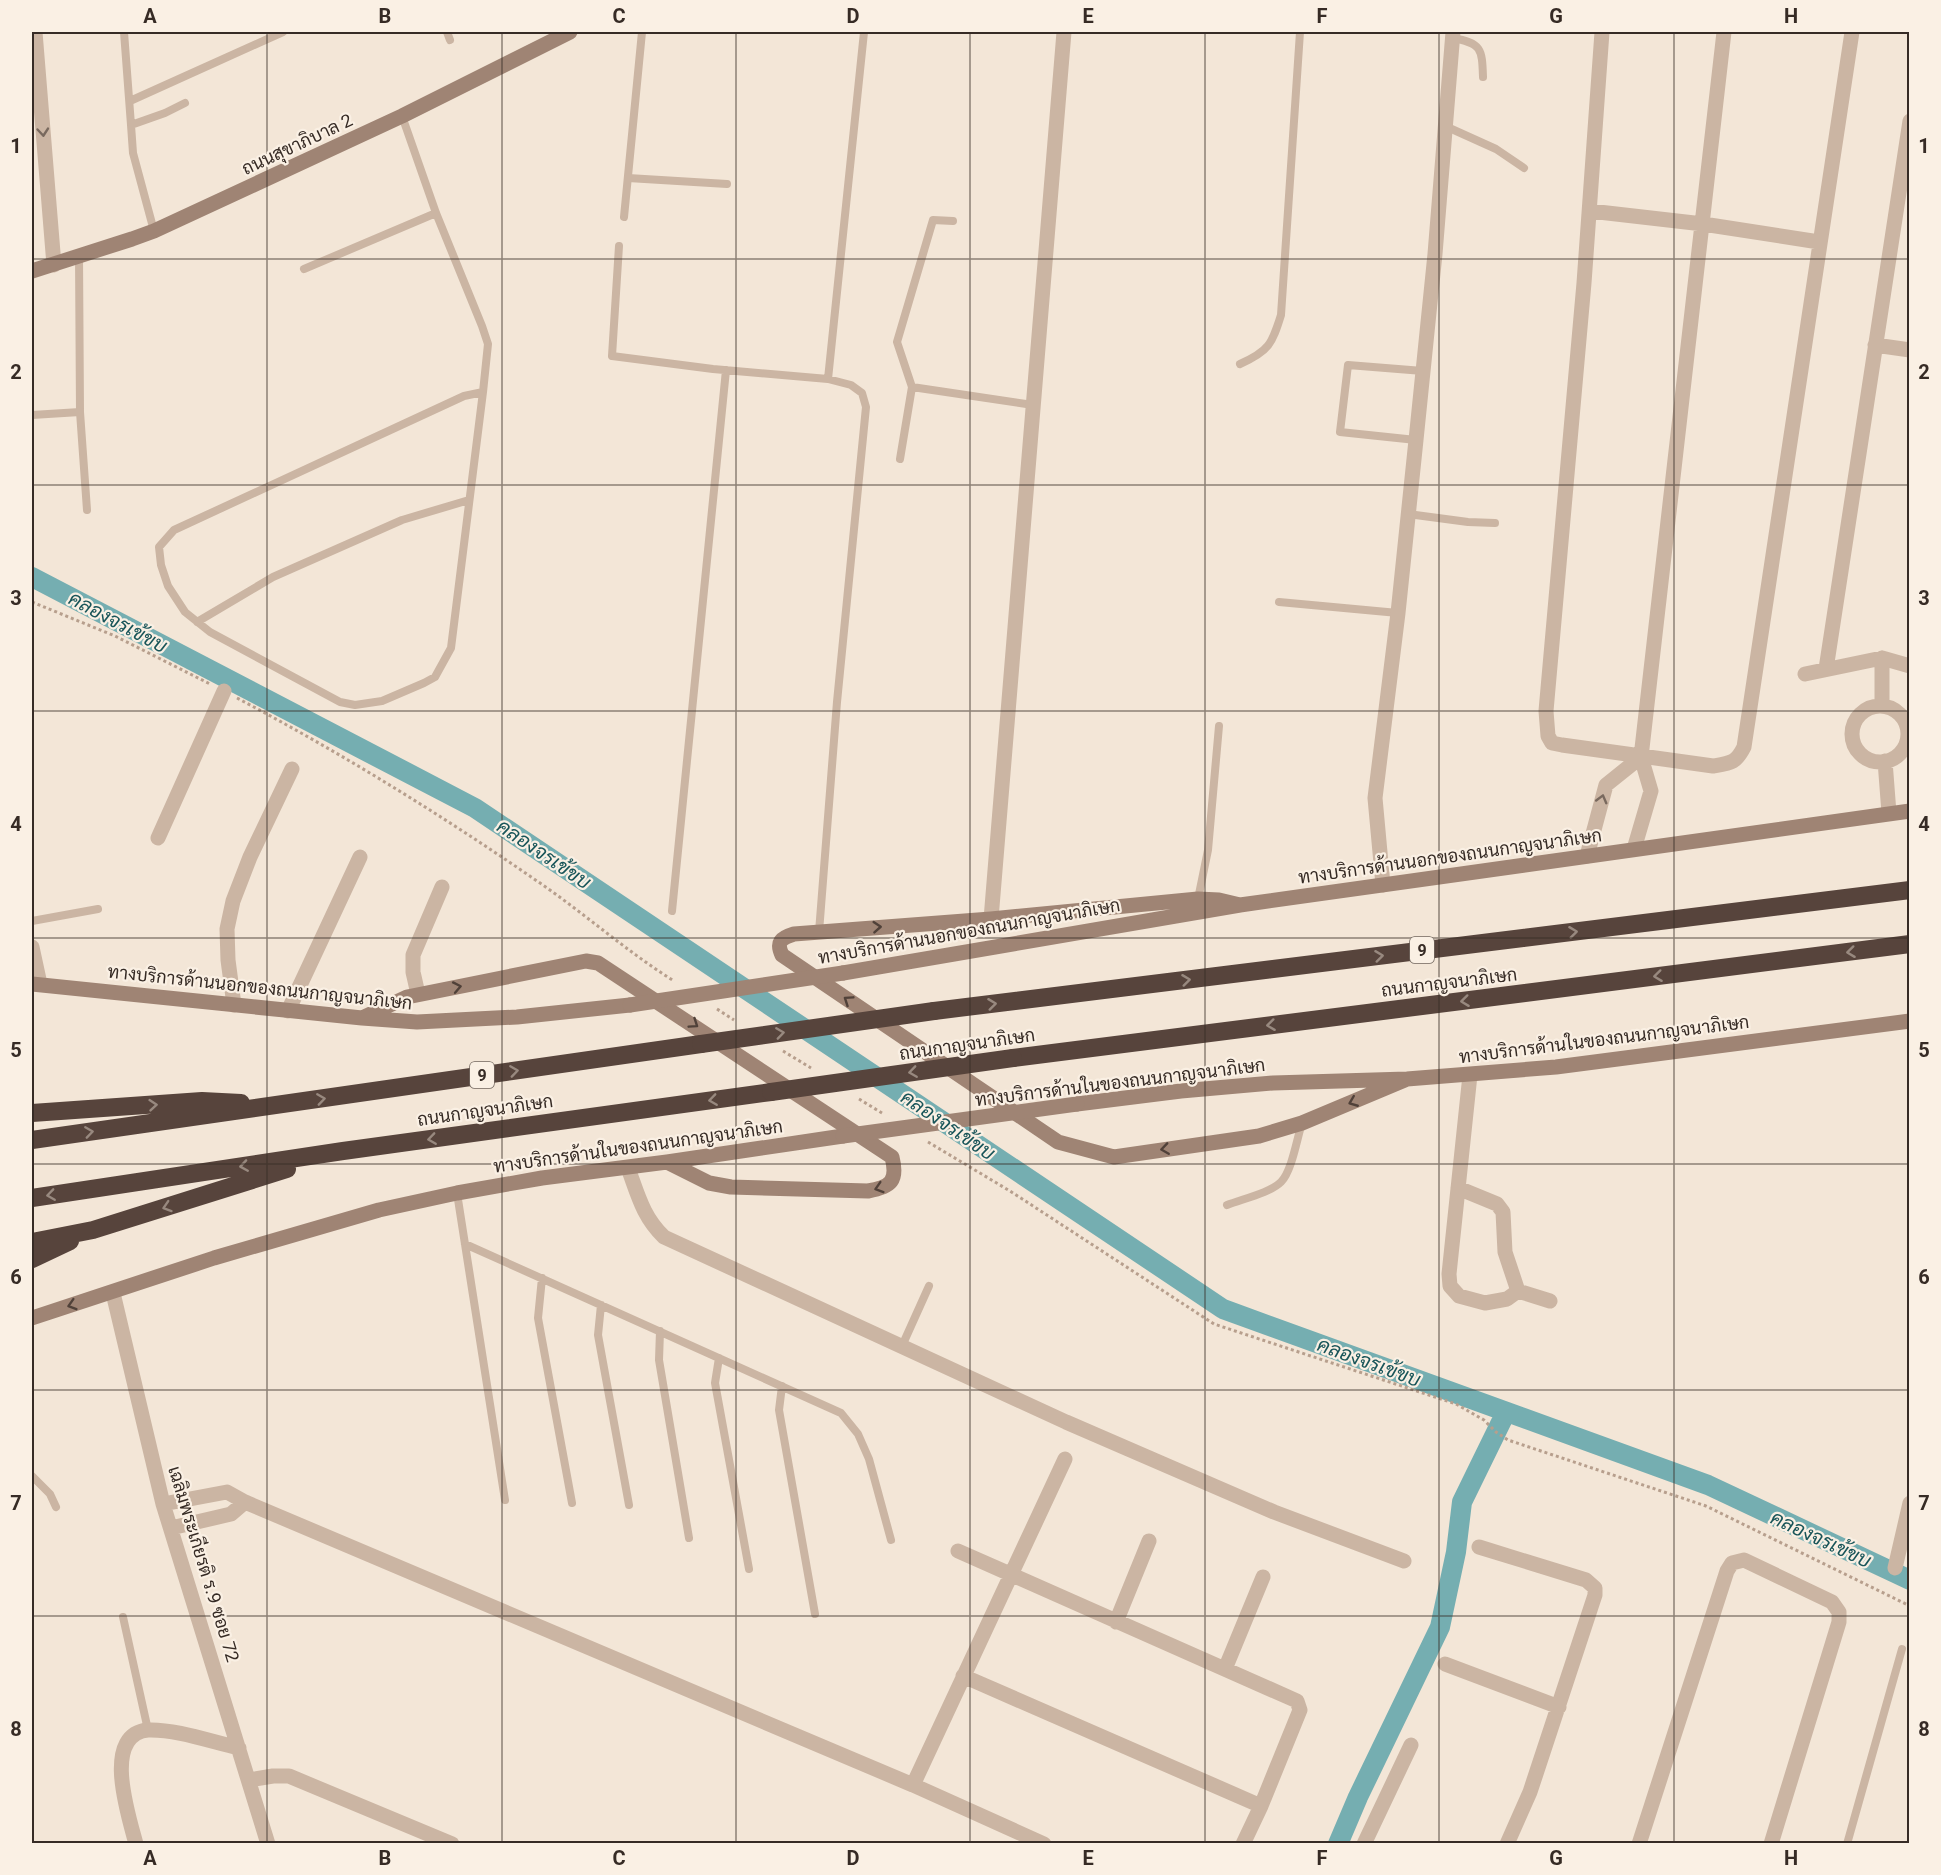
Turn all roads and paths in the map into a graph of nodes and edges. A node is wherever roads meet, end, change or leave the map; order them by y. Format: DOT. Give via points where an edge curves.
graph roads {
  1 [pos="35,32"];
  2 [pos="124,32"];
  3 [pos="283,32"];
  4 [pos="570,32"];
  5 [pos="642,32"];
  6 [pos="864,32"];
  7 [pos="1064,32"];
  8 [pos="1300,32"];
  9 [pos="1602,32"];
  10 [pos="1724,32"];
  11 [pos="1852,32"];
  12 [pos="1453,35"];
  13 [pos="1483,77"];
  14 [pos="130,101"];
  15 [pos="185,103"];
  16 [pos="402,116"];
  17 [pos="1910,121"];
  18 [pos="131,125"];
  19 [pos="1445,126"];
  20 [pos="1524,168"];
  21 [pos="628,178"];
  22 [pos="727,184"];
  23 [pos="1590,211"];
  24 [pos="436,213"];
  25 [pos="624,217"];
  26 [pos="954,221"];
  27 [pos="1703,224"];
  28 [pos="154,231"];
  29 [pos="1819,242"];
  30 [pos="619,246"];
  31 [pos="79,256"];
  32 [pos="54,265"];
  33 [pos="304,269"];
  34 [pos="32,271"];
  35 [pos="1875,345"];
  36 [pos="1910,350"];
  37 [pos="1240,364"];
  38 [pos="726,370"];
  39 [pos="1423,371"];
  40 [pos="828,379"];
  41 [pos="912,387"];
  42 [pos="483,392"];
  43 [pos="1033,405"];
  44 [pos="80,412"];
  45 [pos="32,415"];
  46 [pos="1416,440"];
  47 [pos="900,459"];
  48 [pos="470,500"];
  49 [pos="87,510"];
  50 [pos="1408,514"];
  51 [pos="1495,523"];
  52 [pos="1280,602"];
  53 [pos="1398,614"];
  54 [pos="197,622"];
  55 [pos="1882,658"];
  56 [pos="1910,666"];
  57 [pos="1826,669"];
  58 [pos="1805,674"];
  59 [pos="224,691"];
  60 [pos="1881,706"];
  61 [pos="1219,726"];
  62 [pos="1641,757"];
  63 [pos="1885,761"];
  64 [pos="292,769"];
  65 [pos="1910,811"];
  66 [pos="1889,813"];
  67 [pos="158,838"];
  68 [pos="1634,849"];
  69 [pos="1587,856"];
  70 [pos="360,857"];
  71 [pos="1383,885"];
  72 [pos="442,887"];
  73 [pos="1910,890"];
  74 [pos="1197,899"];
  75 [pos="1240,905"];
  76 [pos="98,909"];
  77 [pos="672,911"];
  78 [pos="991,920"];
  79 [pos="32,921"];
  80 [pos="819,932"];
  81 [pos="1910,944"];
  82 [pos="32,947"];
  83 [pos="36,984"];
  84 [pos="418,994"];
  85 [pos="234,1005"];
  86 [pos="288,1011"];
  87 [pos="362,1018"];
  88 [pos="1910,1021"];
  89 [pos="1470,1075"];
  90 [pos="1407,1079"];
  91 [pos="263,1107"];
  92 [pos="32,1113"];
  93 [pos="1302,1123"];
  94 [pos="32,1140"];
  95 [pos="343,1151"];
  96 [pos="667,1162"];
  97 [pos="628,1167"];
  98 [pos="1458,1188"];
  99 [pos="457,1192"];
  100 [pos="32,1198"];
  101 [pos="1227,1205"];
  102 [pos="93,1230"];
  103 [pos="32,1242"];
  104 [pos="465,1244"];
  105 [pos="32,1259"];
  106 [pos="542,1278"];
  107 [pos="929,1286"];
  108 [pos="1518,1291"];
  109 [pos="113,1293"];
  110 [pos="1550,1301"];
  111 [pos="601,1305"];
  112 [pos="32,1318"];
  113 [pos="660,1331"];
  114 [pos="902,1346"];
  115 [pos="719,1358"];
  116 [pos="782,1386"];
  117 [pos="1065,1459"];
  118 [pos="32,1476"];
  119 [pos="505,1500"];
  120 [pos="245,1502"];
  121 [pos="572,1503"];
  122 [pos="1910,1503"];
  123 [pos="164,1504"];
  124 [pos="629,1505"];
  125 [pos="56,1508"];
  126 [pos="171,1528"];
  127 [pos="689,1538"];
  128 [pos="891,1540"];
  129 [pos="1149,1540"];
  130 [pos="1479,1547"];
  131 [pos="958,1551"];
  132 [pos="1404,1561"];
  133 [pos="1895,1568"];
  134 [pos="749,1569"];
  135 [pos="1010,1575"];
  136 [pos="1263,1577"];
  137 [pos="815,1614"];
  138 [pos="123,1617"];
  139 [pos="1116,1622"];
  140 [pos="1902,1649"];
  141 [pos="1445,1664"];
  142 [pos="1225,1669"];
  143 [pos="963,1676"];
  144 [pos="1559,1707"];
  145 [pos="148,1730"];
  146 [pos="1411,1745"];
  147 [pos="239,1748"];
  148 [pos="249,1780"];
  149 [pos="913,1785"];
  150 [pos="1261,1806"];
  151 [pos="136,1844"];
  152 [pos="268,1844"];
  153 [pos="452,1844"];
  154 [pos="1044,1844"];
  155 [pos="1243,1844"];
  156 [pos="1364,1844"];
  157 [pos="1507,1844"];
  158 [pos="1639,1844"];
  159 [pos="1772,1844"];
  160 [pos="1847,1844"];
  1 -- 32 [label="street, one-way"];
  2 -- 14 [label="lane"];
  3 -- 14 [label="lane"];
  4 -- 16 [label="main road, ถนนสุขาภิบาล 2"];
  5 -- 21 [label="lane"];
  6 -- 40 [label="lane"];
  7 -- 43 [label="street"];
  8 -- 37 [label="lane" via="1281,315 1273,341 1259,356"];
  9 -- 23 [label="street"];
  10 -- 27 [label="street"];
  11 -- 29 [label="street"];
  12 -- 13 [label="lane" via="1479,47"];
  12 -- 19 [label="street"];
  14 -- 18 [label="lane"];
  15 -- 18 [label="lane"];
  16 -- 24 [label="lane"];
  16 -- 28 [label="main road, ถนนสุขาภิบาล 2"];
  17 -- 35 [label="street"];
  18 -- 28 [label="lane" via="133,153"];
  19 -- 20 [label="lane" via="1496,149"];
  19 -- 39 [label="street"];
  21 -- 22 [label="lane"];
  21 -- 25 [label="lane"];
  23 -- 27 [label="street"];
  23 -- 62 [label="street" via="1546,711 1548,736 1552,743 1562,746"];
  24 -- 33 [label="lane"];
  24 -- 42 [label="lane" via="488,344"];
  26 -- 41 [label="lane" via="933,220 897,342"];
  27 -- 29 [label="street"];
  27 -- 62 [label="street"];
  28 -- 31 [label="main road, ถนนสุขาภิบาล 2"];
  29 -- 62 [label="street" via="1744,747 1730,763 1713,766"];
  30 -- 38 [label="lane" via="612,356"];
  31 -- 32 [label="main road, ถนนสุขาภิบาล 2"];
  31 -- 44 [label="lane"];
  32 -- 34 [label="main road, ถนนสุขาภิบาล 2"];
  35 -- 36 [label="street"];
  35 -- 57 [label="street"];
  38 -- 40 [label="lane"];
  38 -- 77 [label="lane"];
  39 -- 46 [label="street"];
  39 -- 46 [label="lane" via="1348,365 1340,432"];
  40 -- 80 [label="lane" via="851,385 862,393 866,407"];
  41 -- 43 [label="lane"];
  41 -- 47 [label="lane"];
  42 -- 48 [label="lane"];
  42 -- 54 [label="lane" via="464,396 174,530 159,547 161,565 168,586 185,612"];
  43 -- 78 [label="street"];
  44 -- 45 [label="lane"];
  44 -- 49 [label="lane"];
  46 -- 50 [label="street"];
  48 -- 54 [label="lane" via="402,520 273,577"];
  48 -- 54 [label="lane" via="451,648 435,676 424,683 382,701 355,705 340,702"];
  50 -- 51 [label="lane"];
  50 -- 53 [label="street"];
  52 -- 53 [label="lane"];
  53 -- 71 [label="street" via="1374,798"];
  55 -- 56 [label="street"];
  55 -- 57 [label="street"];
  55 -- 60 [label="street"];
  57 -- 58 [label="street"];
  59 -- 67 [label="street"];
  60 -- 63 [label="street" via="1902,716 1908,733 1903,750"];
  60 -- 63 [label="street" via="1860,714 1852,731 1853,741 1863,756"];
  61 -- 74 [label="lane" via="1208,850"];
  62 -- 68 [label="street" via="1651,791"];
  69 -- 62 [label="street, one-way" via="1606,785"];
  63 -- 66 [label="street"];
  64 -- 85 [label="street" via="233,901 227,929"];
  65 -- 66 [label="main road, ทางบริการด้านนอกของถนนกาญจนาภิเษก"];
  66 -- 68 [label="main road, ทางบริการด้านนอกของถนนกาญจนาภิเษก"];
  68 -- 69 [label="main road, ทางบริการด้านนอกของถนนกาญจนาภิเษก"];
  69 -- 71 [label="main road, ทางบริการด้านนอกของถนนกาญจนาภิเษก"];
  70 -- 86 [label="street"];
  71 -- 75 [label="main road, ทางบริการด้านนอกของถนนกาญจนาภิเษก"];
  72 -- 84 [label="street" via="413,956"];
  91 -- 73 [label="highway, ถนนกาญจนาภิเษก / 9, one-way, bridge" via="934,1011"];
  74 -- 75 [label="main road"];
  74 -- 78 [label="main road"];
  75 -- 87 [label="main road, ทางบริการด้านนอกของถนนกาญจนาภิเษก, bridge" via="630,1005 417,1022"];
  76 -- 79 [label="lane"];
  80 -- 78 [label="main road, one-way"];
  93 -- 80 [label="main road, one-way" via="1259,1136 1114,1157 1058,1142 782,955 779,941 783,937"];
  81 -- 95 [label="highway, ถนนกาญจนาภิเษก, one-way, bridge" via="1013,1058"];
  82 -- 83 [label="street"];
  83 -- 85 [label="main road, ทางบริการด้านนอกของถนนกาญจนาภิเษก"];
  84 -- 87 [label="main road"];
  84 -- 96 [label="main road, one-way" via="586,961 598,963 892,1157 895,1168 889,1185 868,1191 731,1187 709,1183"];
  85 -- 86 [label="main road, ทางบริการด้านนอกของถนนกาญจนาภิเษก"];
  86 -- 87 [label="main road, ทางบริการด้านนอกของถนนกาญจนาภิเษก"];
  88 -- 89 [label="main road, ทางบริการด้านในของถนนกาญจนาภิเษก" via="1642,1057"];
  89 -- 90 [label="main road, ทางบริการด้านในของถนนกาญจนาภิเษก"];
  89 -- 98 [label="street"];
  90 -- 93 [label="main road, one-way"];
  90 -- 96 [label="main road, ทางบริการด้านในของถนนกาญจนาภิเษก, bridge" via="1274,1083 1181,1091"];
  92 -- 91 [label="highway, one-way" via="202,1101"];
  94 -- 91 [label="highway, ถนนกาญจนาภิเษก / 9, one-way"];
  93 -- 101 [label="lane" via="1282,1182"];
  95 -- 100 [label="highway, ถนนกาญจนาภิเษก, one-way"];
  95 -- 102 [label="highway, one-way"];
  96 -- 97 [label="main road, ทางบริการด้านในของถนนกาญจนาภิเษก"];
  97 -- 99 [label="main road, ทางบริการด้านในของถนนกาญจนาภิเษก"];
  97 -- 114 [label="street" via="644,1212 664,1237"];
  98 -- 108 [label="street" via="1497,1204 1503,1212 1504,1252"];
  98 -- 108 [label="street" via="1450,1286 1459,1296 1485,1303 1507,1299"];
  99 -- 104 [label="lane"];
  99 -- 109 [label="main road, ทางบริการด้านในของถนนกาญจนาภิเษก" via="302,1232"];
  102 -- 103 [label="highway"];
  102 -- 105 [label="highway"];
  104 -- 106 [label="lane"];
  104 -- 119 [label="lane"];
  106 -- 111 [label="lane"];
  106 -- 121 [label="lane" via="538,1318"];
  107 -- 114 [label="lane"];
  108 -- 110 [label="street"];
  109 -- 112 [label="main road, ทางบริการด้านในของถนนกาญจนาภิเษก, one-way"];
  109 -- 123 [label="street, เฉลิมพระเกียรติ ร.9 ซอย 72"];
  111 -- 113 [label="lane"];
  111 -- 124 [label="lane" via="598,1335"];
  113 -- 115 [label="lane"];
  113 -- 127 [label="lane" via="659,1360"];
  114 -- 132 [label="street" via="1263,1507"];
  115 -- 116 [label="lane"];
  115 -- 134 [label="lane" via="715,1383"];
  116 -- 128 [label="lane" via="841,1413 858,1434 869,1459"];
  116 -- 137 [label="lane" via="779,1410"];
  117 -- 135 [label="street"];
  118 -- 125 [label="lane" via="50,1494"];
  120 -- 123 [label="street" via="227,1492"];
  120 -- 126 [label="street" via="231,1514"];
  120 -- 149 [label="street"];
  122 -- 133 [label="street"];
  123 -- 126 [label="street, เฉลิมพระเกียรติ ร.9 ซอย 72"];
  126 -- 147 [label="street, เฉลิมพระเกียรติ ร.9 ซอย 72"];
  129 -- 139 [label="street"];
  130 -- 144 [label="street" via="1586,1580 1595,1587"];
  131 -- 135 [label="street"];
  135 -- 139 [label="street"];
  135 -- 143 [label="street"];
  136 -- 142 [label="street"];
  138 -- 145 [label="lane"];
  139 -- 142 [label="street"];
  140 -- 160 [label="lane"];
  141 -- 144 [label="street"];
  142 -- 150 [label="street" via="1299,1704 1300,1710"];
  143 -- 149 [label="street"];
  143 -- 150 [label="street"];
  144 -- 157 [label="street" via="1530,1792"];
  145 -- 147 [label="street"];
  145 -- 151 [label="street" via="135,1734 126,1743 121,1758 121,1777"];
  146 -- 156 [label="street"];
  147 -- 148 [label="street, เฉลิมพระเกียรติ ร.9 ซอย 72"];
  148 -- 152 [label="street, เฉลิมพระเกียรติ ร.9 ซอย 72"];
  148 -- 153 [label="street" via="289,1776"];
  149 -- 154 [label="street"];
  150 -- 155 [label="street"];
  158 -- 159 [label="street" via="1727,1571 1732,1563 1744,1560 1832,1602 1839,1612"];
}
